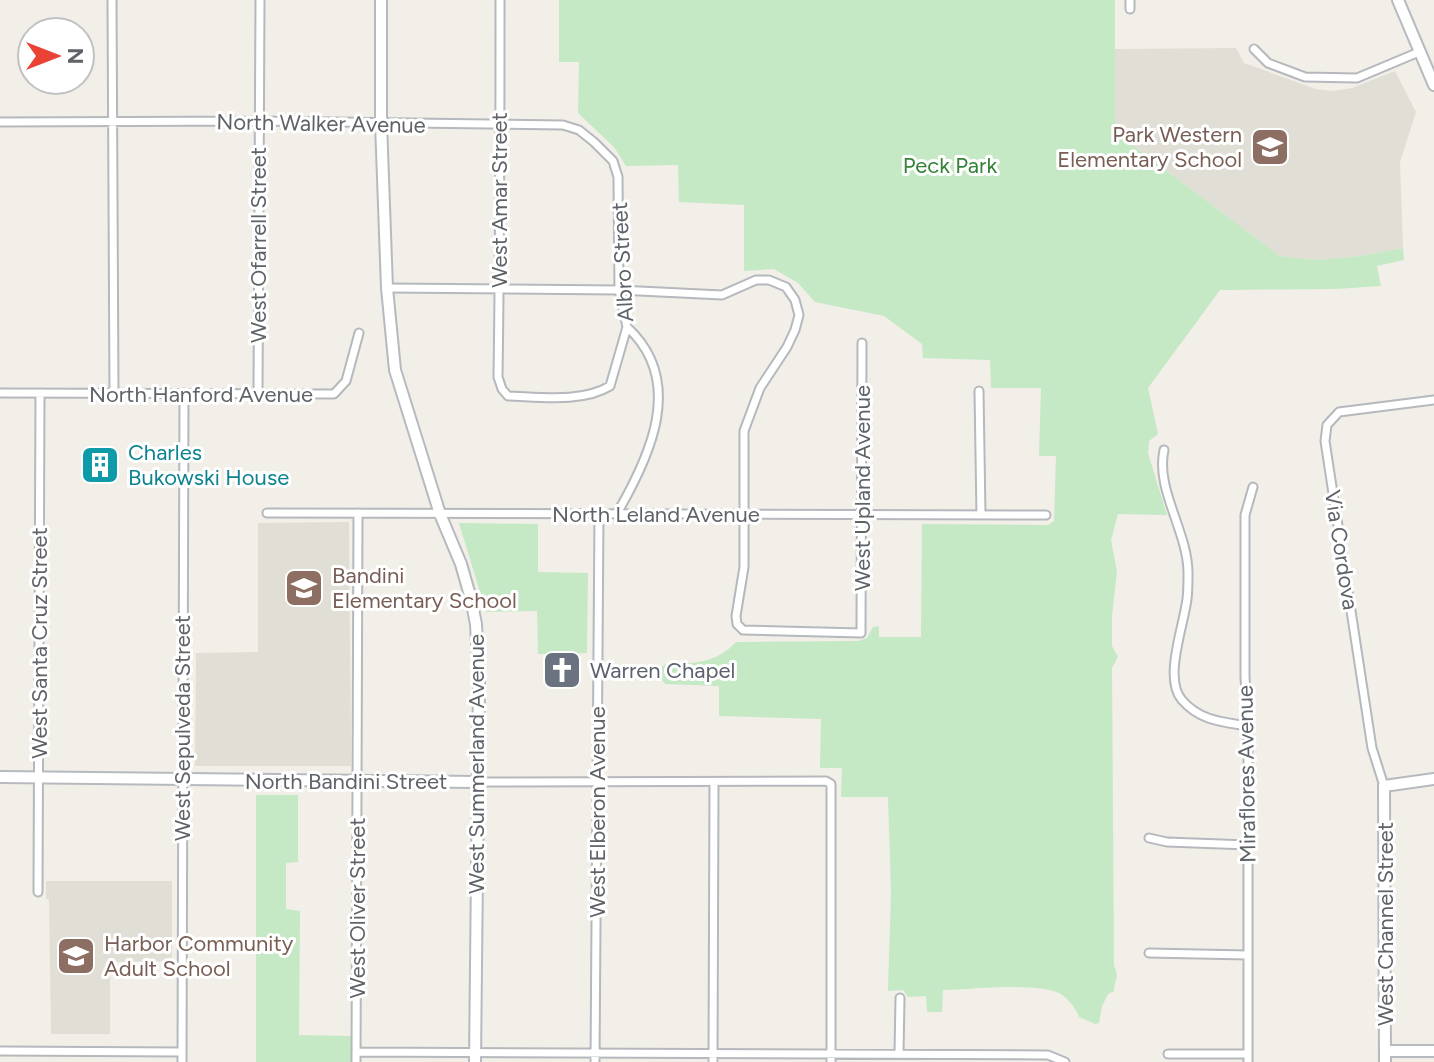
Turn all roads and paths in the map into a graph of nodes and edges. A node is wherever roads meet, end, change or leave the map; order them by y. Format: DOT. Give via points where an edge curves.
graph roads {
  1 [pos="112,0"];
  2 [pos="260,0"];
  3 [pos="381,0"];
  4 [pos="500,0"];
  5 [pos="1398,0"];
  6 [pos="1254,49"];
  7 [pos="1419,52"];
  8 [pos="1434,85"];
  9 [pos="112,121"];
  10 [pos="258,121"];
  11 [pos="0,122"];
  12 [pos="381,123"];
  13 [pos="500,125"];
  14 [pos="618,177"];
  15 [pos="387,288"];
  16 [pos="500,289"];
  17 [pos="619,290"];
  18 [pos="627,327"];
  19 [pos="359,333"];
  20 [pos="862,343"];
  21 [pos="979,391"];
  22 [pos="0,393"];
  23 [pos="40,393"];
  24 [pos="184,393"];
  25 [pos="114,394"];
  26 [pos="258,394"];
  27 [pos="508,396"];
  28 [pos="1434,400"];
  29 [pos="1164,450"];
  30 [pos="1253,487"];
  31 [pos="267,513"];
  32 [pos="358,513"];
  33 [pos="440,514"];
  34 [pos="599,514"];
  35 [pos="616,515"];
  36 [pos="746,515"];
  37 [pos="862,515"];
  38 [pos="981,515"];
  39 [pos="1046,515"];
  40 [pos="1248,726"];
  41 [pos="0,777"];
  42 [pos="39,777"];
  43 [pos="1434,779"];
  44 [pos="182,781"];
  45 [pos="358,781"];
  46 [pos="477,782"];
  47 [pos="598,782"];
  48 [pos="714,783"];
  49 [pos="1384,786"];
  50 [pos="1149,838"];
  51 [pos="1248,845"];
  52 [pos="38,892"];
  53 [pos="1149,953"];
  54 [pos="1248,955"];
  55 [pos="900,998"];
  56 [pos="38,1050"];
  57 [pos="0,1051"];
  58 [pos="1434,1051"];
  59 [pos="182,1052"];
  60 [pos="356,1052"];
  61 [pos="899,1054"];
  62 [pos="1168,1054"];
  63 [pos="1385,1056"];
  64 [pos="475,1058"];
  65 [pos="595,1058"];
  66 [pos="713,1058"];
  67 [pos="831,1058"];
  68 [pos="951,1058"];
  69 [pos="1248,1058"];
  70 [pos="38,1062"];
  71 [pos="182,1062"];
  72 [pos="356,1062"];
  73 [pos="1065,1062"];
  1 -- 9 [label="street"];
  2 -- 10 [label="street, West Ofarrell Street"];
  3 -- 12 [label="main road, West Summerland Avenue"];
  4 -- 13 [label="street, West Amar Street"];
  5 -- 7 [label="main road"];
  6 -- 7 [label="street" via="1268,63 1305,77 1357,78"];
  7 -- 8 [label="main road"];
  9 -- 10 [label="street, North Walker Avenue"];
  9 -- 11 [label="street, North Walker Avenue"];
  9 -- 25 [label="street"];
  10 -- 12 [label="street, North Walker Avenue"];
  10 -- 26 [label="street, West Ofarrell Street"];
  12 -- 13 [label="street, North Walker Avenue"];
  12 -- 15 [label="main road, West Summerland Avenue"];
  13 -- 14 [label="street, North Walker Avenue" via="579,130 613,161"];
  13 -- 16 [label="street, West Amar Street"];
  14 -- 17 [label="street, Albro Street"];
  15 -- 16 [label="street"];
  15 -- 33 [label="main road, West Summerland Avenue" via="395,370"];
  16 -- 17 [label="street"];
  16 -- 27 [label="street, West Amar Street" via="498,377"];
  17 -- 18 [label="street, Albro Street"];
  17 -- 36 [label="street" via="722,295 769,280 786,287 795,300 799,315 787,347 760,388 744,431"];
  18 -- 27 [label="street, Albro Street" via="610,386 598,393"];
  18 -- 35 [label="street" via="647,357 660,395 653,432"];
  19 -- 26 [label="street, North Hanford Avenue" via="346,381 334,394"];
  20 -- 37 [label="street, West Upland Avenue"];
  21 -- 38 [label="street"];
  22 -- 23 [label="street, North Hanford Avenue"];
  23 -- 25 [label="street, North Hanford Avenue"];
  23 -- 42 [label="street, West Santa Cruz Street"];
  24 -- 25 [label="street, North Hanford Avenue"];
  24 -- 26 [label="street, North Hanford Avenue"];
  24 -- 44 [label="street, West Sepulveda Street"];
  28 -- 49 [label="street, Via Cordova" via="1339,412 1327,425 1325,441 1372,748"];
  29 -- 40 [label="street" via="1162,471 1188,569 1173,668 1180,699 1206,720"];
  30 -- 40 [label="street, Miraflores Avenue" via="1245,515"];
  31 -- 32 [label="street, North Leland Avenue"];
  32 -- 33 [label="street, North Leland Avenue"];
  32 -- 45 [label="street, West Oliver Street"];
  33 -- 34 [label="street, North Leland Avenue"];
  33 -- 46 [label="main road, West Summerland Avenue" via="461,564 476,624"];
  34 -- 35 [label="street, North Leland Avenue"];
  34 -- 47 [label="street, West Elberon Avenue"];
  35 -- 36 [label="street, North Leland Avenue"];
  36 -- 37 [label="street, North Leland Avenue"];
  36 -- 37 [label="street, West Upland Avenue" via="737,624 743,630 861,633"];
  37 -- 38 [label="street, North Leland Avenue"];
  38 -- 39 [label="street, North Leland Avenue"];
  40 -- 51 [label="street, Miraflores Avenue"];
  41 -- 42 [label="main road, North Bandini Street"];
  42 -- 44 [label="main road, North Bandini Street"];
  42 -- 52 [label="street, West Santa Cruz Street"];
  43 -- 49 [label="main road"];
  44 -- 45 [label="main road, North Bandini Street"];
  44 -- 59 [label="street, West Sepulveda Street"];
  45 -- 46 [label="main road, North Bandini Street"];
  45 -- 60 [label="street, West Oliver Street"];
  46 -- 47 [label="street, North Bandini Street"];
  46 -- 64 [label="main road, West Summerland Avenue"];
  47 -- 48 [label="street, North Bandini Street"];
  47 -- 65 [label="street, West Elberon Avenue"];
  48 -- 66 [label="street"];
  48 -- 67 [label="street, North Bandini Street" via="826,781 832,788"];
  49 -- 63 [label="main road, West Channel Street"];
  50 -- 51 [label="street"];
  51 -- 54 [label="street, Miraflores Avenue"];
  53 -- 54 [label="street"];
  54 -- 69 [label="street, Miraflores Avenue"];
  55 -- 61 [label="street"];
  56 -- 57 [label="street"];
  56 -- 59 [label="street"];
  56 -- 70 [label="street"];
  58 -- 63 [label="main road"];
  59 -- 71 [label="street, West Sepulveda Street"];
  60 -- 64 [label="street"];
  60 -- 72 [label="street, West Oliver Street"];
  61 -- 67 [label="street"];
  61 -- 68 [label="street"];
  62 -- 69 [label="street"];
  64 -- 65 [label="street"];
  65 -- 66 [label="street"];
  66 -- 67 [label="street"];
  68 -- 73 [label="street" via="1048,1055"];
}
